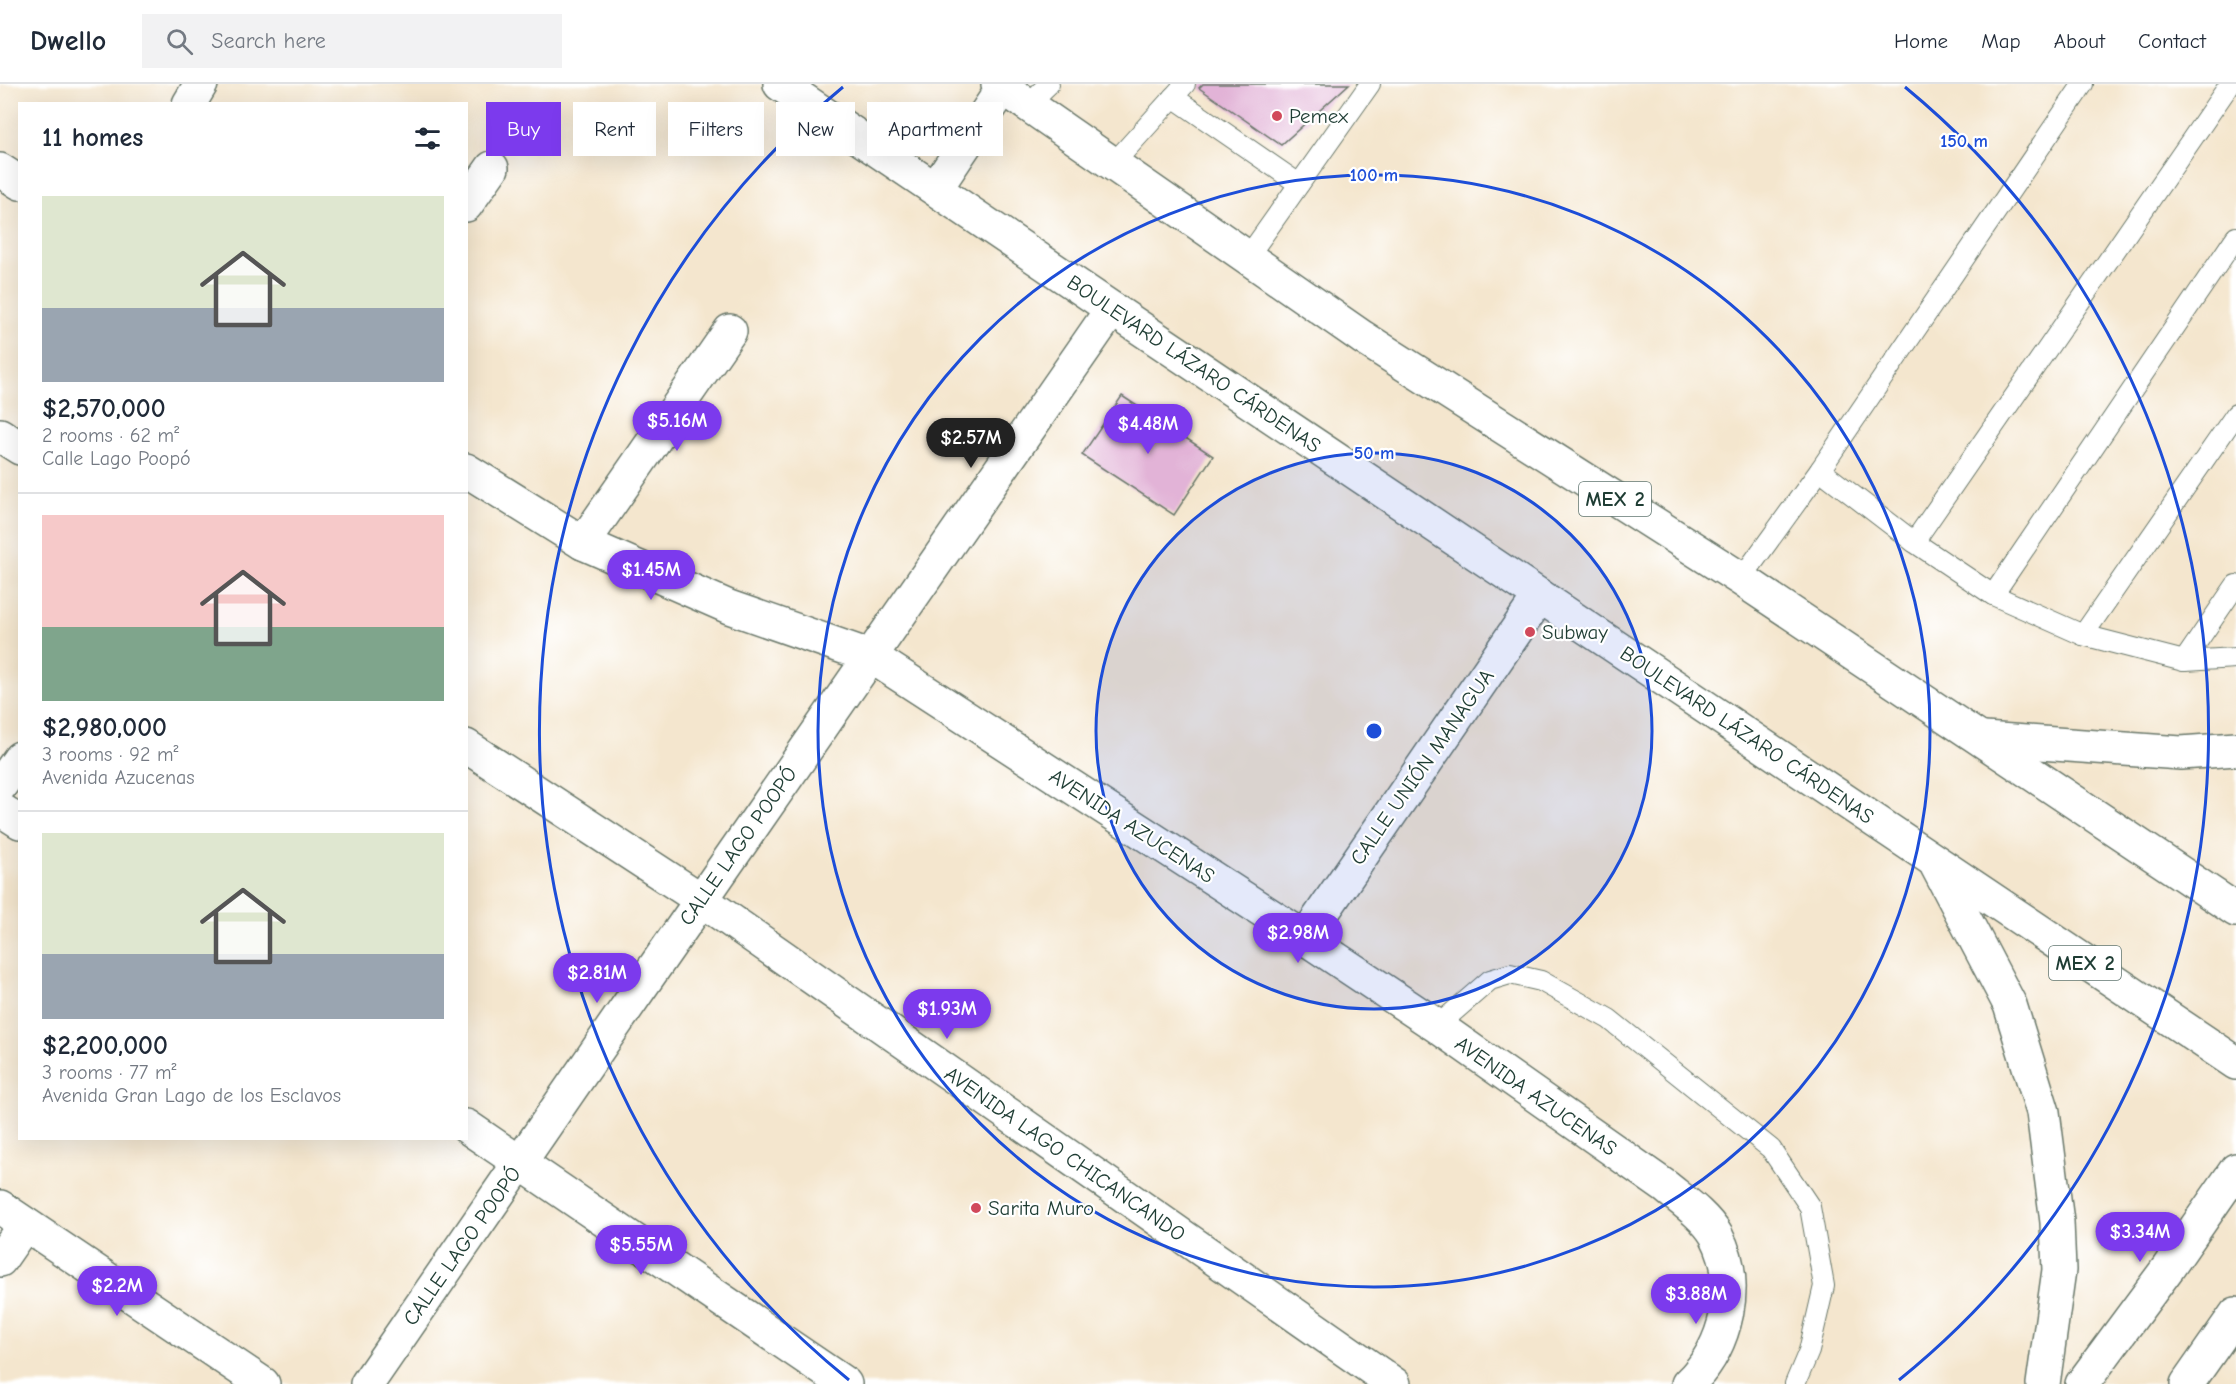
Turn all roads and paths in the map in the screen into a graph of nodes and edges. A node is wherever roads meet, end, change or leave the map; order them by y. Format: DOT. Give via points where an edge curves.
graph roads {
  1 [pos="201,84"];
  2 [pos="780,84"];
  3 [pos="1370,84"];
  4 [pos="2084,84"];
  5 [pos="2230,84"];
  6 [pos="1019,90"];
  7 [pos="1179,90"];
  8 [pos="190,102"];
  9 [pos="1112,165"];
  10 [pos="492,168"];
  11 [pos="0,170"];
  12 [pos="18,182"];
  13 [pos="1299,184"];
  14 [pos="936,188"];
  15 [pos="468,202"];
  16 [pos="2236,237"];
  17 [pos="1247,258"];
  18 [pos="1112,309"];
  19 [pos="730,331"];
  20 [pos="2236,414"];
  21 [pos="0,435"];
  22 [pos="18,447"];
  23 [pos="1820,470"];
  24 [pos="468,471"];
  25 [pos="1914,542"];
  26 [pos="583,543"];
  27 [pos="1741,579"];
  28 [pos="2236,585"];
  29 [pos="1993,595"];
  30 [pos="1540,596"];
  31 [pos="2083,635"];
  32 [pos="872,657"];
  33 [pos="2236,658"];
  34 [pos="2184,661"];
  35 [pos="1982,739"];
  36 [pos="468,747"];
  37 [pos="2236,749"];
  38 [pos="18,761"];
  39 [pos="0,786"];
  40 [pos="0,809"];
  41 [pos="18,821"];
  42 [pos="1935,862"];
  43 [pos="700,899"];
  44 [pos="2236,910"];
  45 [pos="1305,938"];
  46 [pos="1437,1026"];
  47 [pos="2236,1064"];
  48 [pos="468,1127"];
  49 [pos="519,1162"];
  50 [pos="2236,1170"];
  51 [pos="13,1216"];
  52 [pos="0,1260"];
  53 [pos="2236,1314"];
  54 [pos="263,1384"];
  55 [pos="366,1384"];
  56 [pos="845,1384"];
  57 [pos="1394,1384"];
  58 [pos="1688,1384"];
  59 [pos="1795,1384"];
  60 [pos="2043,1384"];
  61 [pos="2082,1384"];
  62 [pos="2187,1384"];
  1 -- 8 [label="main road"];
  2 -- 14 [label="main road, BOULEVARD LÁZARO CÁRDENAS / MEX 2"];
  3 -- 13 [label="lane"];
  4 -- 23 [label="lane"];
  5 -- 25 [label="lane"];
  6 -- 9 [label="main road, MEX 2"];
  6 -- 14 [label="main road"];
  7 -- 9 [label="lane"];
  7 -- 13 [label="lane"];
  9 -- 17 [label="main road, MEX 2"];
  10 -- 15 [label="main road"];
  11 -- 12 [label="main road"];
  13 -- 17 [label="lane"];
  14 -- 18 [label="main road, BOULEVARD LÁZARO CÁRDENAS / MEX 2"];
  16 -- 29 [label="lane"];
  17 -- 27 [label="main road, MEX 2"];
  18 -- 30 [label="main road, BOULEVARD LÁZARO CÁRDENAS / MEX 2"];
  18 -- 32 [label="main road, CALLE LAGO POOPÓ"];
  19 -- 26 [label="main road"];
  20 -- 31 [label="lane"];
  21 -- 22 [label="main road"];
  23 -- 25 [label="lane"];
  23 -- 27 [label="lane"];
  24 -- 26 [label="main road, AVENIDA AZUCENAS"];
  25 -- 29 [label="lane"];
  26 -- 32 [label="main road, AVENIDA AZUCENAS" via="729,607"];
  27 -- 35 [label="main road, MEX 2"];
  28 -- 34 [label="lane"];
  29 -- 31 [label="lane"];
  30 -- 42 [label="main road, BOULEVARD LÁZARO CÁRDENAS / MEX 2"];
  30 -- 45 [label="main road, CALLE UNIÓN MANAGUA"];
  31 -- 34 [label="lane"];
  32 -- 43 [label="main road, CALLE LAGO POOPÓ"];
  32 -- 45 [label="main road, AVENIDA AZUCENAS"];
  33 -- 34 [label="lane"];
  35 -- 37 [label="main road" via="2181,753"];
  35 -- 44 [label="main road, MEX 2"];
  36 -- 43 [label="main road, AVENIDA LAGO CHICANCANDO"];
  38 -- 39 [label="main road"];
  40 -- 41 [label="main road"];
  42 -- 47 [label="main road, BOULEVARD LÁZARO CÁRDENAS / MEX 2"];
  42 -- 60 [label="main road" via="2010,1005 2043,1112 2059,1270"];
  43 -- 49 [label="main road, CALLE LAGO POOPÓ"];
  43 -- 57 [label="main road, AVENIDA LAGO CHICANCANDO"];
  45 -- 46 [label="main road, AVENIDA AZUCENAS"];
  46 -- 58 [label="main road, AVENIDA AZUCENAS" via="1666,1187 1715,1233 1724,1255 1730,1302 1711,1352"];
  46 -- 59 [label="lane" via="1490,980 1510,974 1541,981 1609,1019 1771,1149 1810,1207 1824,1286 1809,1351"];
  48 -- 49 [label="main road"];
  49 -- 55 [label="main road, CALLE LAGO POOPÓ"];
  49 -- 56 [label="main road"];
  50 -- 61 [label="main road"];
  51 -- 52 [label="main road"];
  51 -- 54 [label="main road"];
  53 -- 62 [label="main road"];
}
